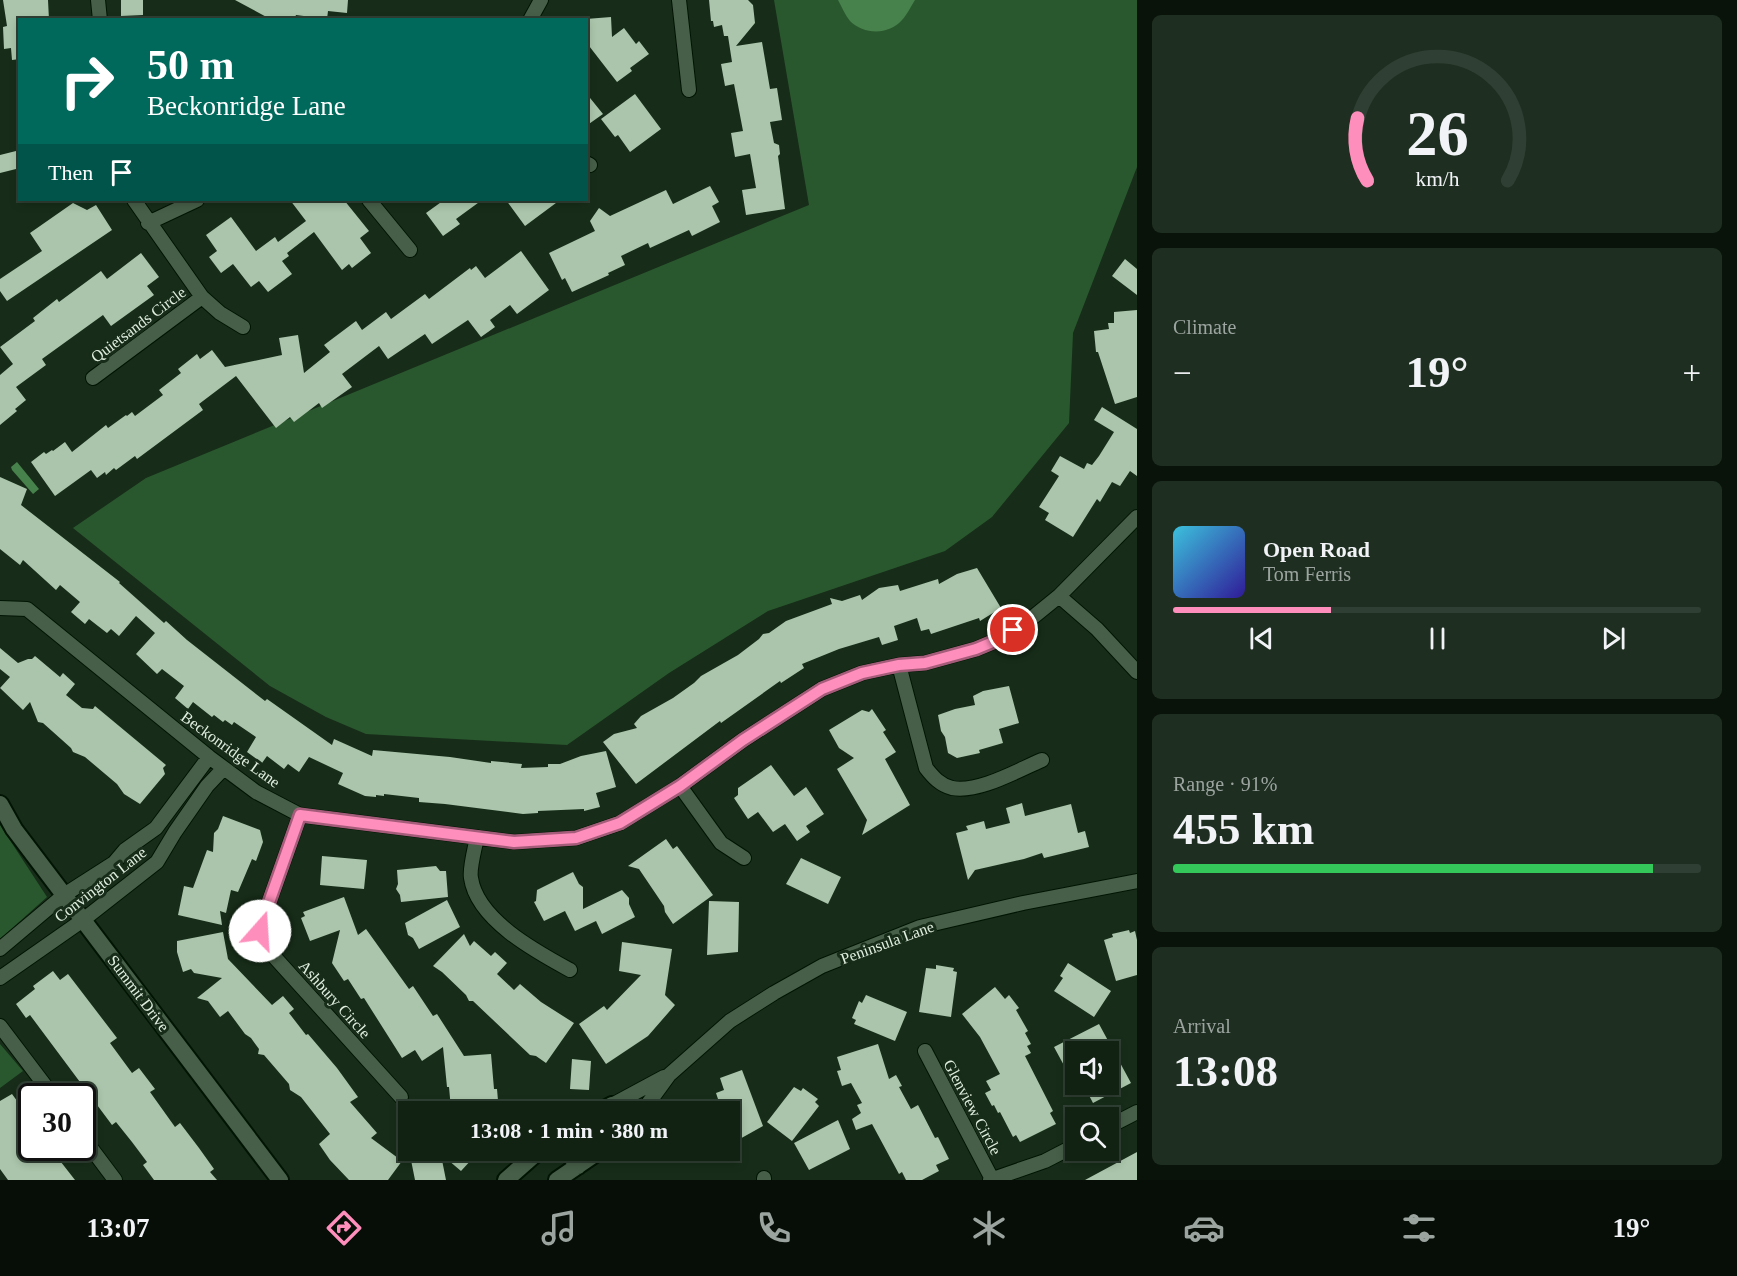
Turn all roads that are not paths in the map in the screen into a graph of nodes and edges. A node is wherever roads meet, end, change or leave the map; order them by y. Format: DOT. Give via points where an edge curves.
graph roads {
  1 [pos="98,0"];
  2 [pos="541,0"];
  3 [pos="679,0"];
  4 [pos="100,18"];
  5 [pos="531,18"];
  6 [pos="689,90"];
  7 [pos="135,201"];
  8 [pos="195,201"];
  9 [pos="370,201"];
  10 [pos="148,223"];
  11 [pos="410,250"];
  12 [pos="202,297"];
  13 [pos="243,327"];
  14 [pos="93,378"];
  15 [pos="1137,517"];
  16 [pos="1059,596"];
  17 [pos="0,608"];
  18 [pos="899,665"];
  19 [pos="1137,672"];
  20 [pos="209,757"];
  21 [pos="1042,760"];
  22 [pos="224,768"];
  23 [pos="680,786"];
  24 [pos="0,804"];
  25 [pos="300,815"];
  26 [pos="147,833"];
  27 [pos="477,837"];
  28 [pos="163,851"];
  29 [pos="744,858"];
  30 [pos="117,859"];
  31 [pos="133,880"];
  32 [pos="1137,881"];
  33 [pos="64,895"];
  34 [pos="83,920"];
  35 [pos="23,930"];
  36 [pos="0,949"];
  37 [pos="39,952"];
  38 [pos="570,970"];
  39 [pos="2,972"];
  40 [pos="0,1026"];
  41 [pos="925,1051"];
  42 [pos="669,1075"];
  43 [pos="43,1083"];
  44 [pos="401,1097"];
  45 [pos="620,1101"];
  46 [pos="650,1101"];
  47 [pos="1137,1112"];
  48 [pos="1119,1121"];
  49 [pos="1065,1150"];
  50 [pos="96,1155"];
  51 [pos="530,1161"];
  52 [pos="574,1161"];
  53 [pos="585,1161"];
  54 [pos="578,1166"];
  55 [pos="515,1177"];
  56 [pos="115,1180"];
  57 [pos="280,1180"];
  58 [pos="557,1180"];
  59 [pos="991,1180"];
  1 -- 4 [label="street"];
  2 -- 5 [label="street"];
  3 -- 6 [label="street"];
  7 -- 10 [label="street"];
  8 -- 10 [label="street"];
  9 -- 11 [label="street"];
  10 -- 12 [label="street"];
  12 -- 13 [label="street"];
  12 -- 14 [label="street, Quietsands Circle"];
  15 -- 16 [label="street"];
  16 -- 18 [label="street, Beckonridge Lane" via="992,643 925,663"];
  16 -- 19 [label="street"];
  17 -- 20 [label="street, Beckonridge Lane" via="27,609"];
  18 -- 21 [label="street" via="926,768 937,781 951,788 969,788"];
  18 -- 23 [label="street, Beckonridge Lane" via="862,673 822,689"];
  20 -- 22 [label="street, Beckonridge Lane"];
  20 -- 26 [label="street, Convington Lane" via="156,828"];
  22 -- 25 [label="street, Beckonridge Lane" via="256,792"];
  22 -- 28 [label="street, Convington Lane" via="207,786"];
  23 -- 27 [label="street, Beckonridge Lane" via="620,823 576,838 514,842"];
  23 -- 29 [label="street" via="721,843"];
  24 -- 33 [label="street, Summit Drive"];
  25 -- 27 [label="street, Beckonridge Lane"];
  25 -- 44 [label="street, Ashbury Circle" via="260,921 260,931 270,952"];
  26 -- 28 [label="street"];
  26 -- 30 [label="street, Convington Lane"];
  27 -- 38 [label="street" via="470,877 485,907 528,946"];
  28 -- 31 [label="street, Convington Lane" via="158,862"];
  30 -- 31 [label="street"];
  30 -- 33 [label="street, Convington Lane"];
  31 -- 34 [label="street, Convington Lane"];
  32 -- 42 [label="street, Peninsula Lane" via="920,927 822,966 730,1021"];
  33 -- 34 [label="street, Summit Drive"];
  33 -- 35 [label="street, Convington Lane"];
  34 -- 37 [label="street, Convington Lane"];
  34 -- 57 [label="street, Summit Drive"];
  35 -- 36 [label="street, Convington Lane"];
  35 -- 37 [label="street"];
  37 -- 39 [label="street, Convington Lane"];
  40 -- 43 [label="street"];
  41 -- 59 [label="street, Glenview Circle"];
  42 -- 45 [label="street, Peninsula Lane"];
  42 -- 46 [label="street, Peninsula Lane"];
  47 -- 48 [label="street"];
  49 -- 59 [label="street"];
  50 -- 56 [label="street"];
  51 -- 55 [label="street"];
  52 -- 54 [label="street"];
  53 -- 54 [label="street"];
  54 -- 58 [label="street"];
}
